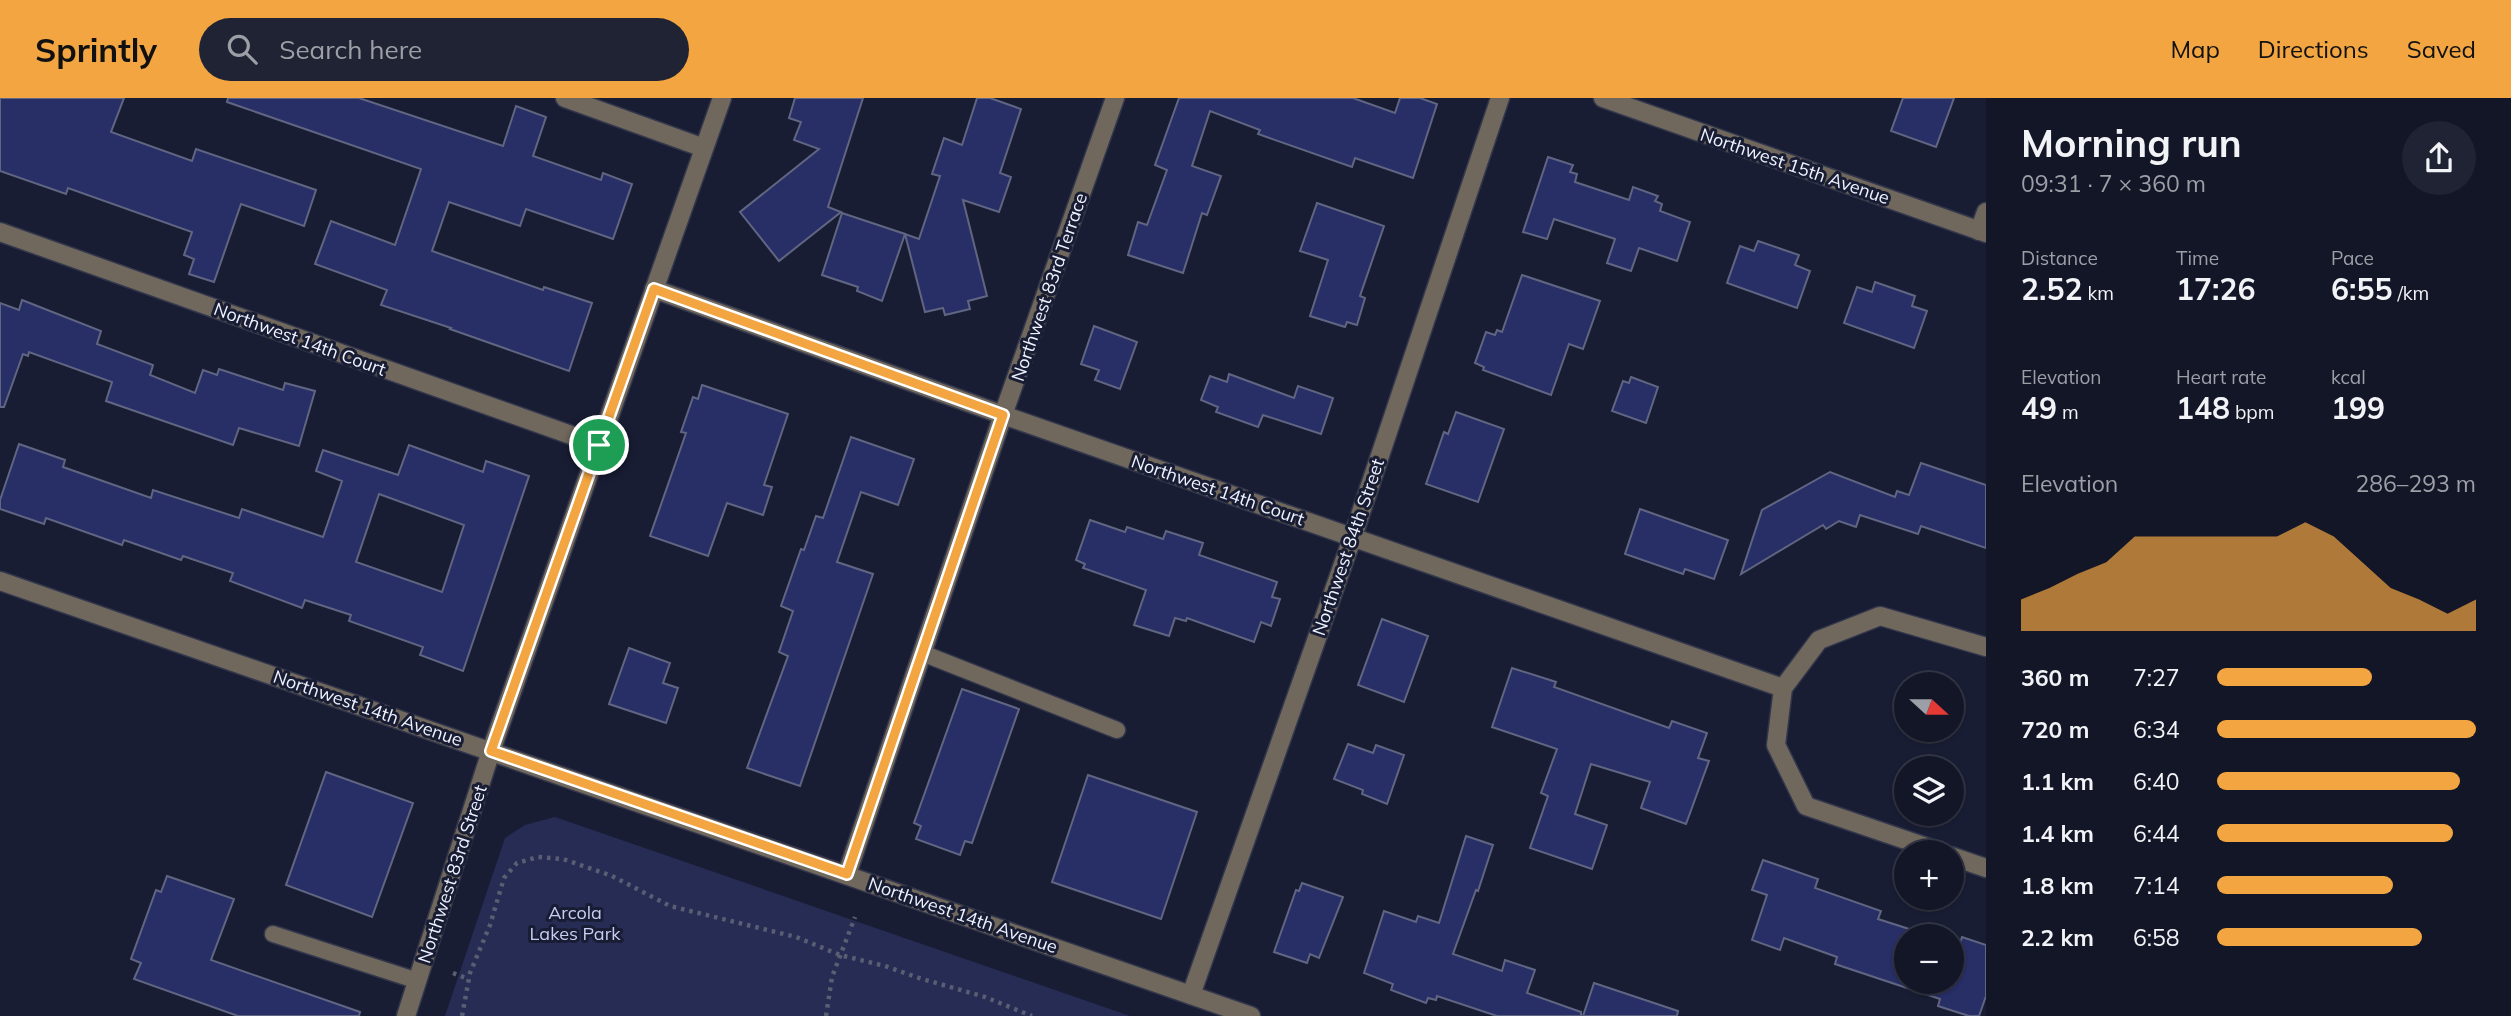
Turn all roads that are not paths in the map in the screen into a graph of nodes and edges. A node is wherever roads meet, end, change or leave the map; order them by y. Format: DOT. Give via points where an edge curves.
graph roads {
  1 [pos="565,98"];
  2 [pos="722,98"];
  3 [pos="1115,98"];
  4 [pos="1500,98"];
  5 [pos="1603,98"];
  6 [pos="704,148"];
  7 [pos="1986,212"];
  8 [pos="0,232"];
  9 [pos="1983,232"];
  10 [pos="654,289"];
  11 [pos="1003,415"];
  12 [pos="599,445"];
  13 [pos="1353,536"];
  14 [pos="0,581"];
  15 [pos="1986,647"];
  16 [pos="922,653"];
  17 [pos="1783,688"];
  18 [pos="1117,730"];
  19 [pos="491,751"];
  20 [pos="1906,840"];
  21 [pos="1964,860"];
  22 [pos="1986,867"];
  23 [pos="847,874"];
  24 [pos="273,934"];
  25 [pos="418,981"];
  26 [pos="1191,995"];
  27 [pos="406,1016"];
  28 [pos="1251,1016"];
  1 -- 6 [label="street"];
  2 -- 6 [label="street, Northwest 83rd Street"];
  3 -- 11 [label="street, Northwest 83rd Terrace"];
  4 -- 13 [label="street, Northwest 84th Street"];
  5 -- 9 [label="street, Northwest 15th Avenue"];
  6 -- 10 [label="street, Northwest 83rd Street"];
  7 -- 9 [label="street"];
  8 -- 12 [label="street, Northwest 14th Court"];
  10 -- 11 [label="street, Northwest 14th Court"];
  10 -- 12 [label="street, Northwest 83rd Street"];
  11 -- 13 [label="street, Northwest 14th Court"];
  11 -- 16 [label="street, Northwest 83rd Terrace"];
  12 -- 19 [label="street, Northwest 83rd Street"];
  13 -- 17 [label="street, Northwest 14th Court"];
  13 -- 26 [label="street, Northwest 84th Street"];
  14 -- 19 [label="street, Northwest 14th Avenue"];
  15 -- 17 [label="street" via="1880,616 1819,640"];
  16 -- 18 [label="lane"];
  16 -- 23 [label="street, Northwest 83rd Terrace"];
  17 -- 20 [label="street" via="1776,746 1806,806"];
  19 -- 23 [label="street, Northwest 14th Avenue"];
  19 -- 25 [label="street, Northwest 83rd Street"];
  21 -- 22 [label="street"];
  23 -- 26 [label="street, Northwest 14th Avenue"];
  24 -- 25 [label="lane"];
  25 -- 27 [label="street, Northwest 83rd Street"];
  26 -- 28 [label="street, Northwest 14th Avenue"];
}
